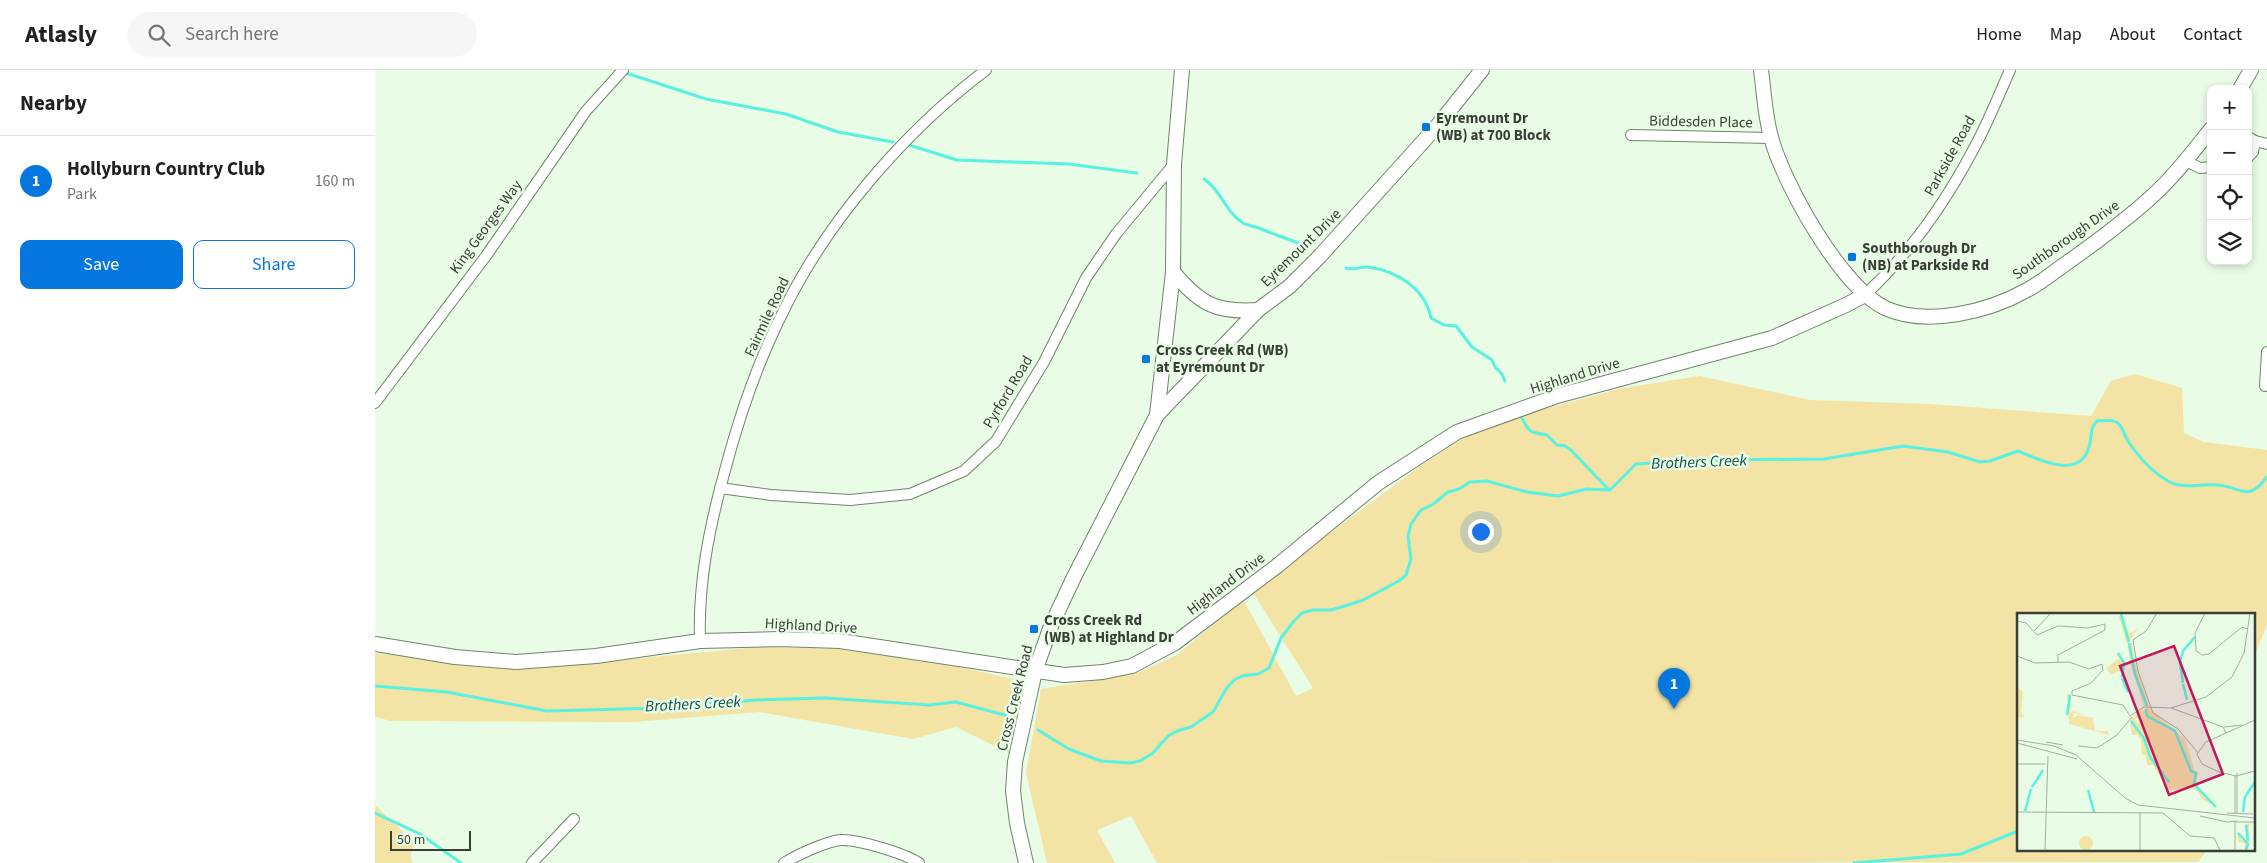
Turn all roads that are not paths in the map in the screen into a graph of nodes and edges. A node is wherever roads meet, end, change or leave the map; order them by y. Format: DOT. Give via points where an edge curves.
graph roads {
  1 [pos="623,70"];
  2 [pos="986,70"];
  3 [pos="1182,70"];
  4 [pos="1482,70"];
  5 [pos="1761,70"];
  6 [pos="2010,70"];
  7 [pos="2251,70"];
  8 [pos="2242,85"];
  9 [pos="2210,130"];
  10 [pos="1631,135"];
  11 [pos="1771,138"];
  12 [pos="2252,139"];
  13 [pos="2267,144"];
  14 [pos="2252,153"];
  15 [pos="2185,161"];
  16 [pos="1174,164"];
  17 [pos="2207,167"];
  18 [pos="1173,272"];
  19 [pos="1865,295"];
  20 [pos="1258,310"];
  21 [pos="2267,352"];
  22 [pos="2265,386"];
  23 [pos="375,402"];
  24 [pos="1157,415"];
  25 [pos="720,488"];
  26 [pos="700,641"];
  27 [pos="375,644"];
  28 [pos="1035,671"];
  29 [pos="574,819"];
  30 [pos="532,863"];
  31 [pos="785,863"];
  32 [pos="919,863"];
  33 [pos="1026,863"];
  1 -- 23 [label="street, King Georges Way" via="586,111 486,256"];
  2 -- 25 [label="street, Fairmile Road" via="952,96 912,134 870,181 815,255 781,314 734,436"];
  3 -- 16 [label="street"];
  4 -- 20 [label="street, Eyremount Drive" via="1438,125 1327,248 1290,286"];
  5 -- 11 [label="street, Southborough Drive"];
  6 -- 19 [label="street, Parkside Road" via="1974,149 1951,189 1891,271"];
  7 -- 8 [label="street"];
  9 -- 15 [label="street, Southborough Drive"];
  10 -- 11 [label="street, Biddesden Place"];
  11 -- 19 [label="street, Southborough Drive" via="1797,200 1836,263"];
  12 -- 13 [label="street"];
  12 -- 14 [label="street"];
  15 -- 17 [label="street" via="2200,168"];
  15 -- 19 [label="street, Southborough Drive" via="2149,200 2088,248 2027,290 1999,302 1969,313 1911,316 1885,308"];
  16 -- 18 [label="street"];
  16 -- 25 [label="street, Pyrford Road" via="1116,234 1086,278 1044,362 996,441 965,471 910,494 850,500"];
  18 -- 20 [label="street, Eyremount Drive" via="1191,292 1212,306"];
  18 -- 24 [label="street, Cross Creek Road"];
  19 -- 28 [label="street, Highland Drive" via="1772,338 1557,396 1457,432 1378,483 1277,566 1175,642 1132,666 1064,675"];
  20 -- 24 [label="street, Cross Creek Road"];
  21 -- 22 [label="street"];
  24 -- 28 [label="street, Cross Creek Road" via="1051,626"];
  25 -- 26 [label="street, Fairmile Road" via="707,544 699,614"];
  26 -- 27 [label="street, Highland Drive" via="596,656 516,662"];
  26 -- 28 [label="street, Highland Drive" via="840,641"];
  28 -- 33 [label="street, Cross Creek Road" via="1019,744 1013,791"];
  29 -- 30 [label="street"];
  31 -- 32 [label="street" via="798,854 841,840 880,847"];
}
